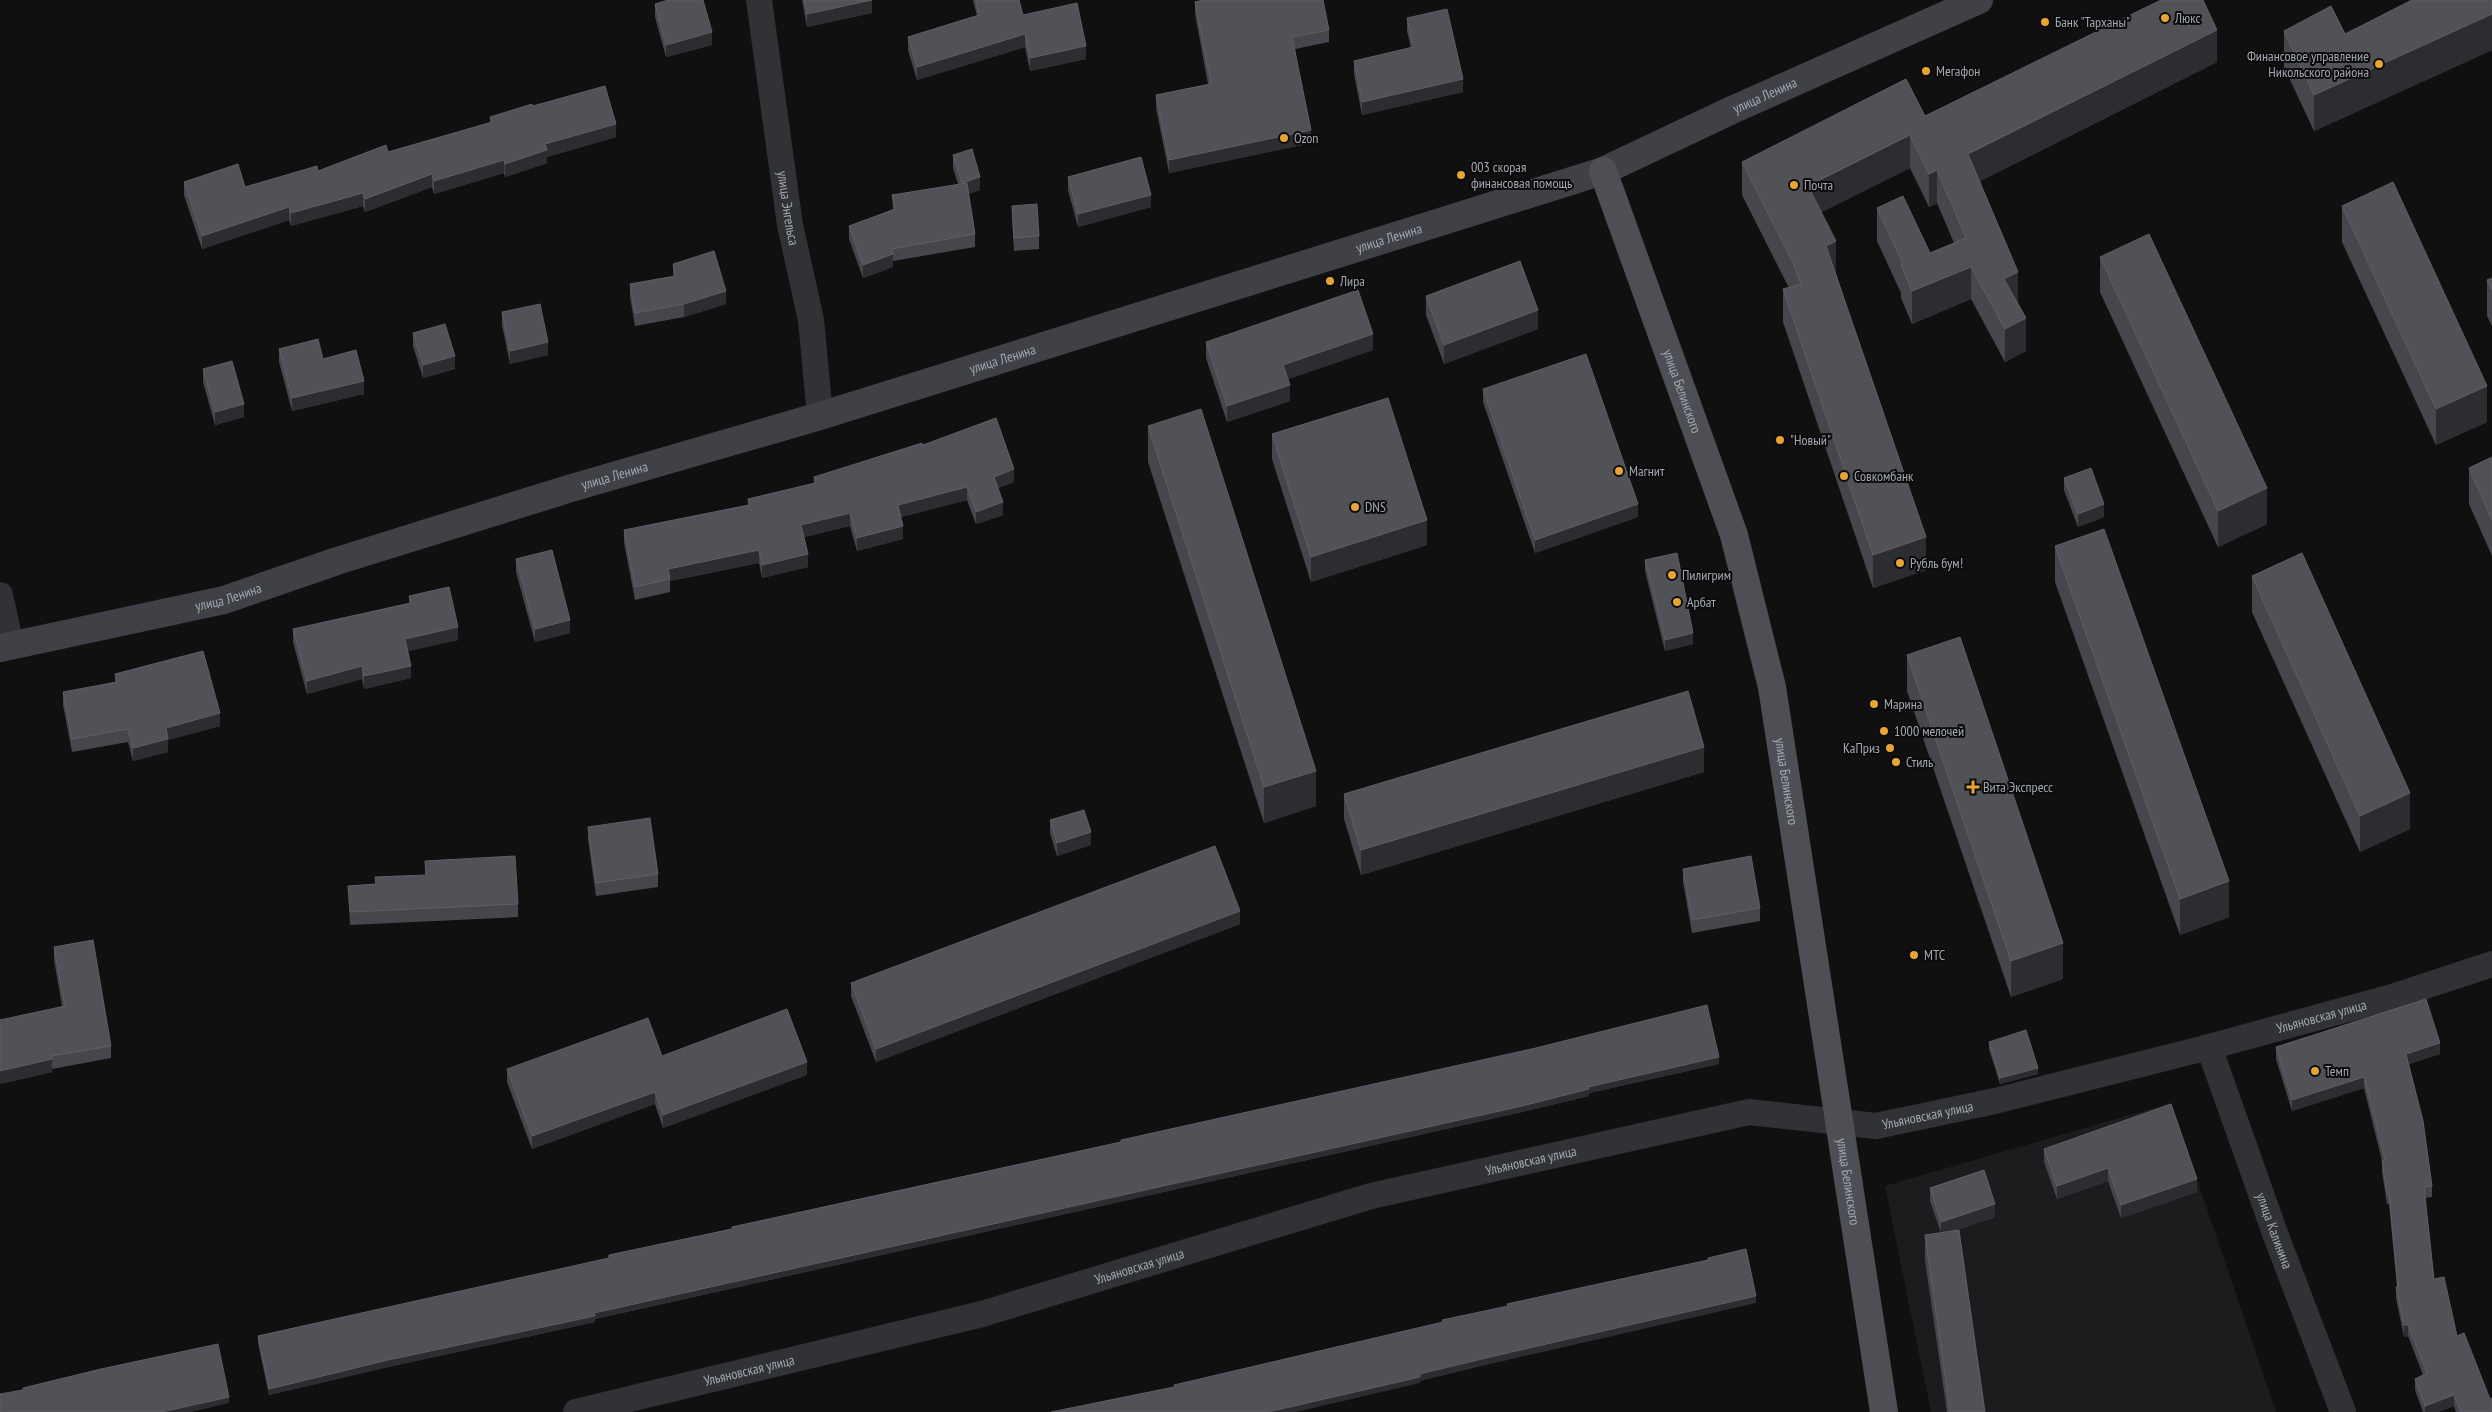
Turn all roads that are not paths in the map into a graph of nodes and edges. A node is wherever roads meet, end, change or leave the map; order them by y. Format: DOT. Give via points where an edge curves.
graph roads {
  1 [pos="759,0"];
  2 [pos="1979,0"];
  3 [pos="1603,172"];
  4 [pos="820,416"];
  5 [pos="0,595"];
  6 [pos="5,647"];
  7 [pos="2492,964"];
  8 [pos="2209,1048"];
  9 [pos="1839,1124"];
  10 [pos="576,1412"];
  11 [pos="1884,1412"];
  12 [pos="2343,1412"];
  1 -- 4 [label="street, улица Энгельса" via="790,224 810,320"];
  2 -- 3 [label="main road, улица Ленина" via="1732,110"];
  3 -- 4 [label="main road, улица Ленина"];
  3 -- 9 [label="main road, улица Белинского" via="1734,534 1765,658"];
  4 -- 6 [label="main road, улица Ленина" via="568,489 224,600"];
  5 -- 6 [label="street"];
  7 -- 8 [label="street, Ульяновская улица"];
  8 -- 9 [label="street, Ульяновская улица" via="1995,1101 1876,1126"];
  8 -- 12 [label="street, улица Калинина"];
  9 -- 10 [label="street, Ульяновская улица" via="1749,1112 1371,1196 982,1314"];
  9 -- 11 [label="main road, улица Белинского"];
}
